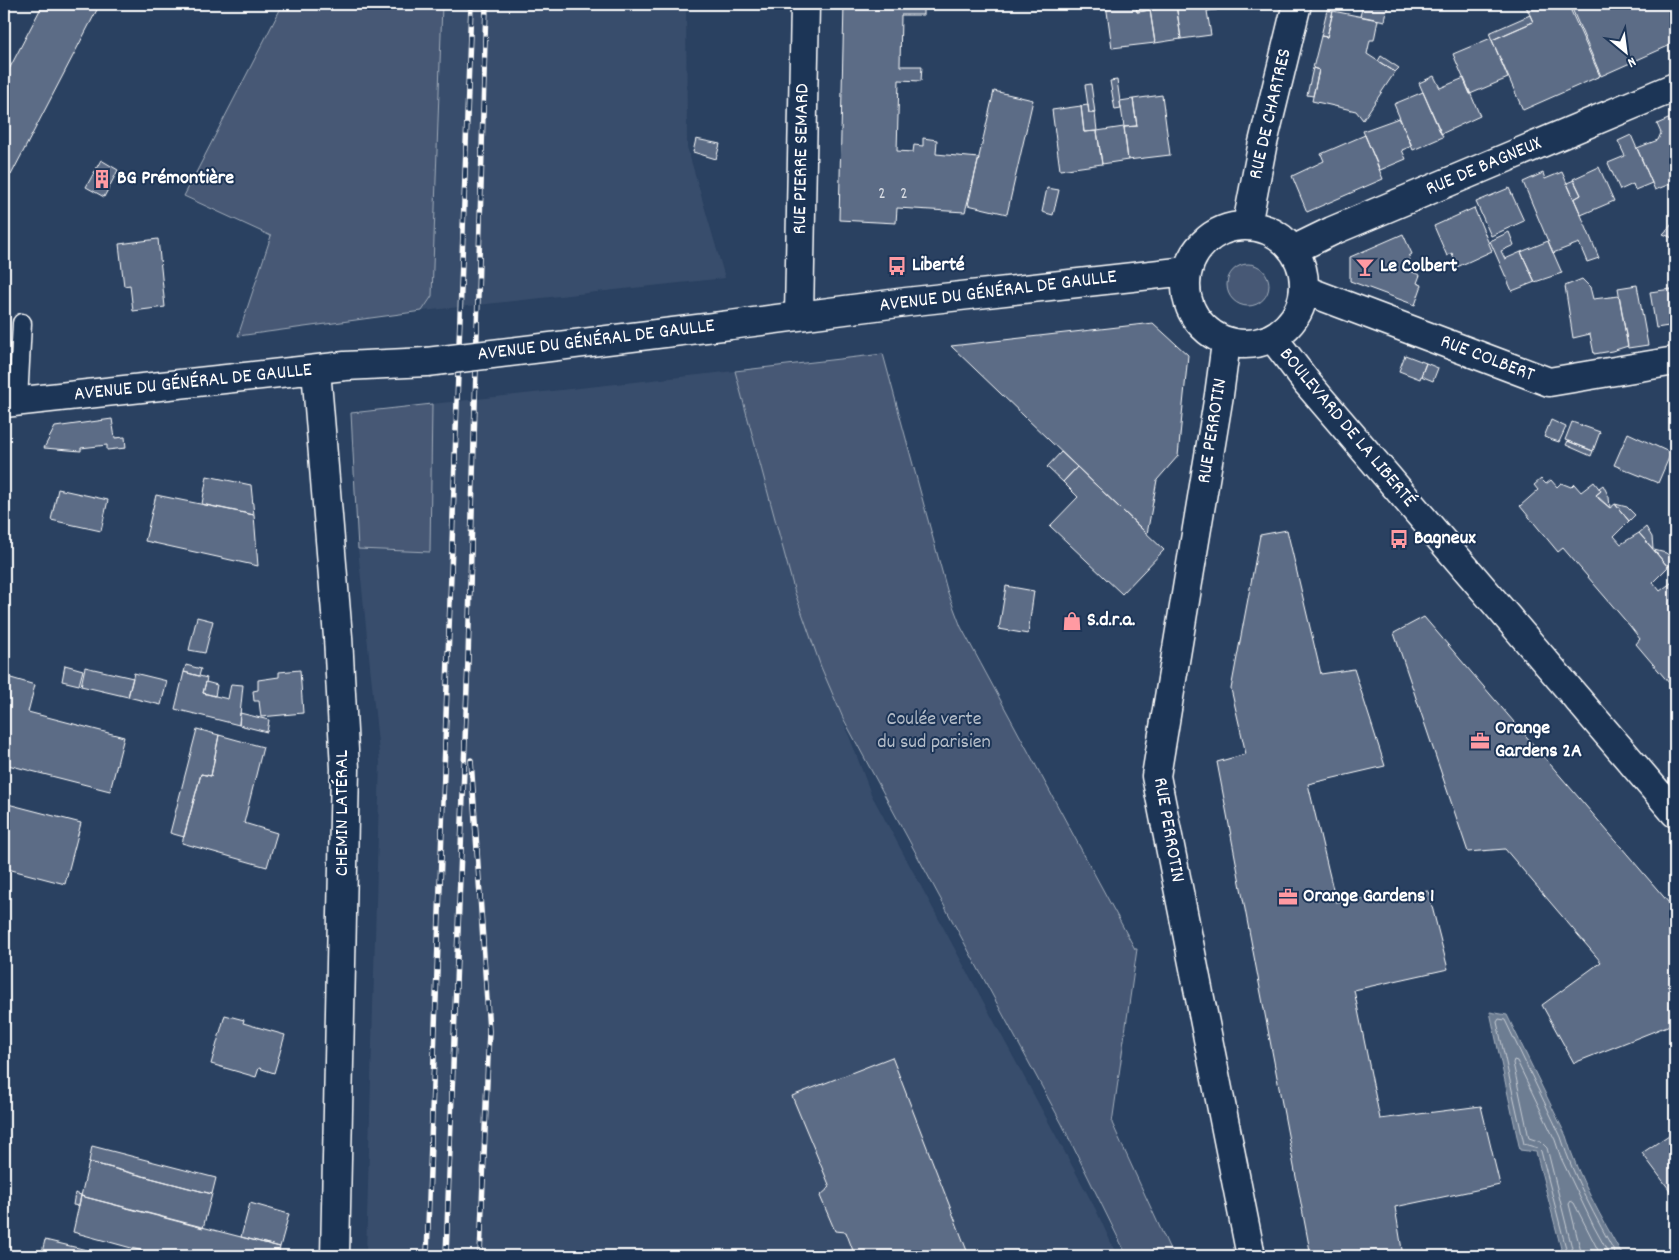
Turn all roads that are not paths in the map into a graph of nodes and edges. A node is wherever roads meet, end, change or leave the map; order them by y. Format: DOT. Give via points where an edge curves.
graph roads {
  1 [pos="805,4"];
  2 [pos="1297,4"];
  3 [pos="1675,87"];
  4 [pos="1247,225"];
  5 [pos="1293,250"];
  6 [pos="1187,271"];
  7 [pos="1305,290"];
  8 [pos="799,315"];
  9 [pos="22,323"];
  10 [pos="1273,338"];
  11 [pos="1226,343"];
  12 [pos="1675,361"];
  13 [pos="316,370"];
  14 [pos="11,402"];
  15 [pos="1675,813"];
  16 [pos="335,1256"];
  17 [pos="1251,1256"];
  1 -- 8 [label="street, RUE PIERRE SEMARD"];
  2 -- 4 [label="street, RUE DE CHARTRES" via="1262,147"];
  3 -- 5 [label="street, RUE DE BAGNEUX"];
  4 -- 5 [label="street" via="1276,234"];
  4 -- 6 [label="street" via="1229,228 1206,240"];
  5 -- 7 [label="street" via="1300,261"];
  6 -- 8 [label="street, AVENUE DU GÉNÉRAL DE GAULLE"];
  6 -- 11 [label="street" via="1186,294 1193,314 1206,329"];
  7 -- 10 [label="street" via="1300,309 1289,326"];
  7 -- 12 [label="street, RUE COLBERT" via="1549,382"];
  8 -- 13 [label="street, AVENUE DU GÉNÉRAL DE GAULLE, bridge" via="427,362"];
  9 -- 14 [label="lane"];
  10 -- 11 [label="street" via="1257,344"];
  10 -- 15 [label="street, BOULEVARD DE LA LIBERTÉ" via="1308,384"];
  11 -- 17 [label="street, RUE PERROTIN" via="1156,776"];
  13 -- 14 [label="street, AVENUE DU GÉNÉRAL DE GAULLE"];
  13 -- 16 [label="street, CHEMIN LATÉRAL" via="338,637 345,769"];
}
